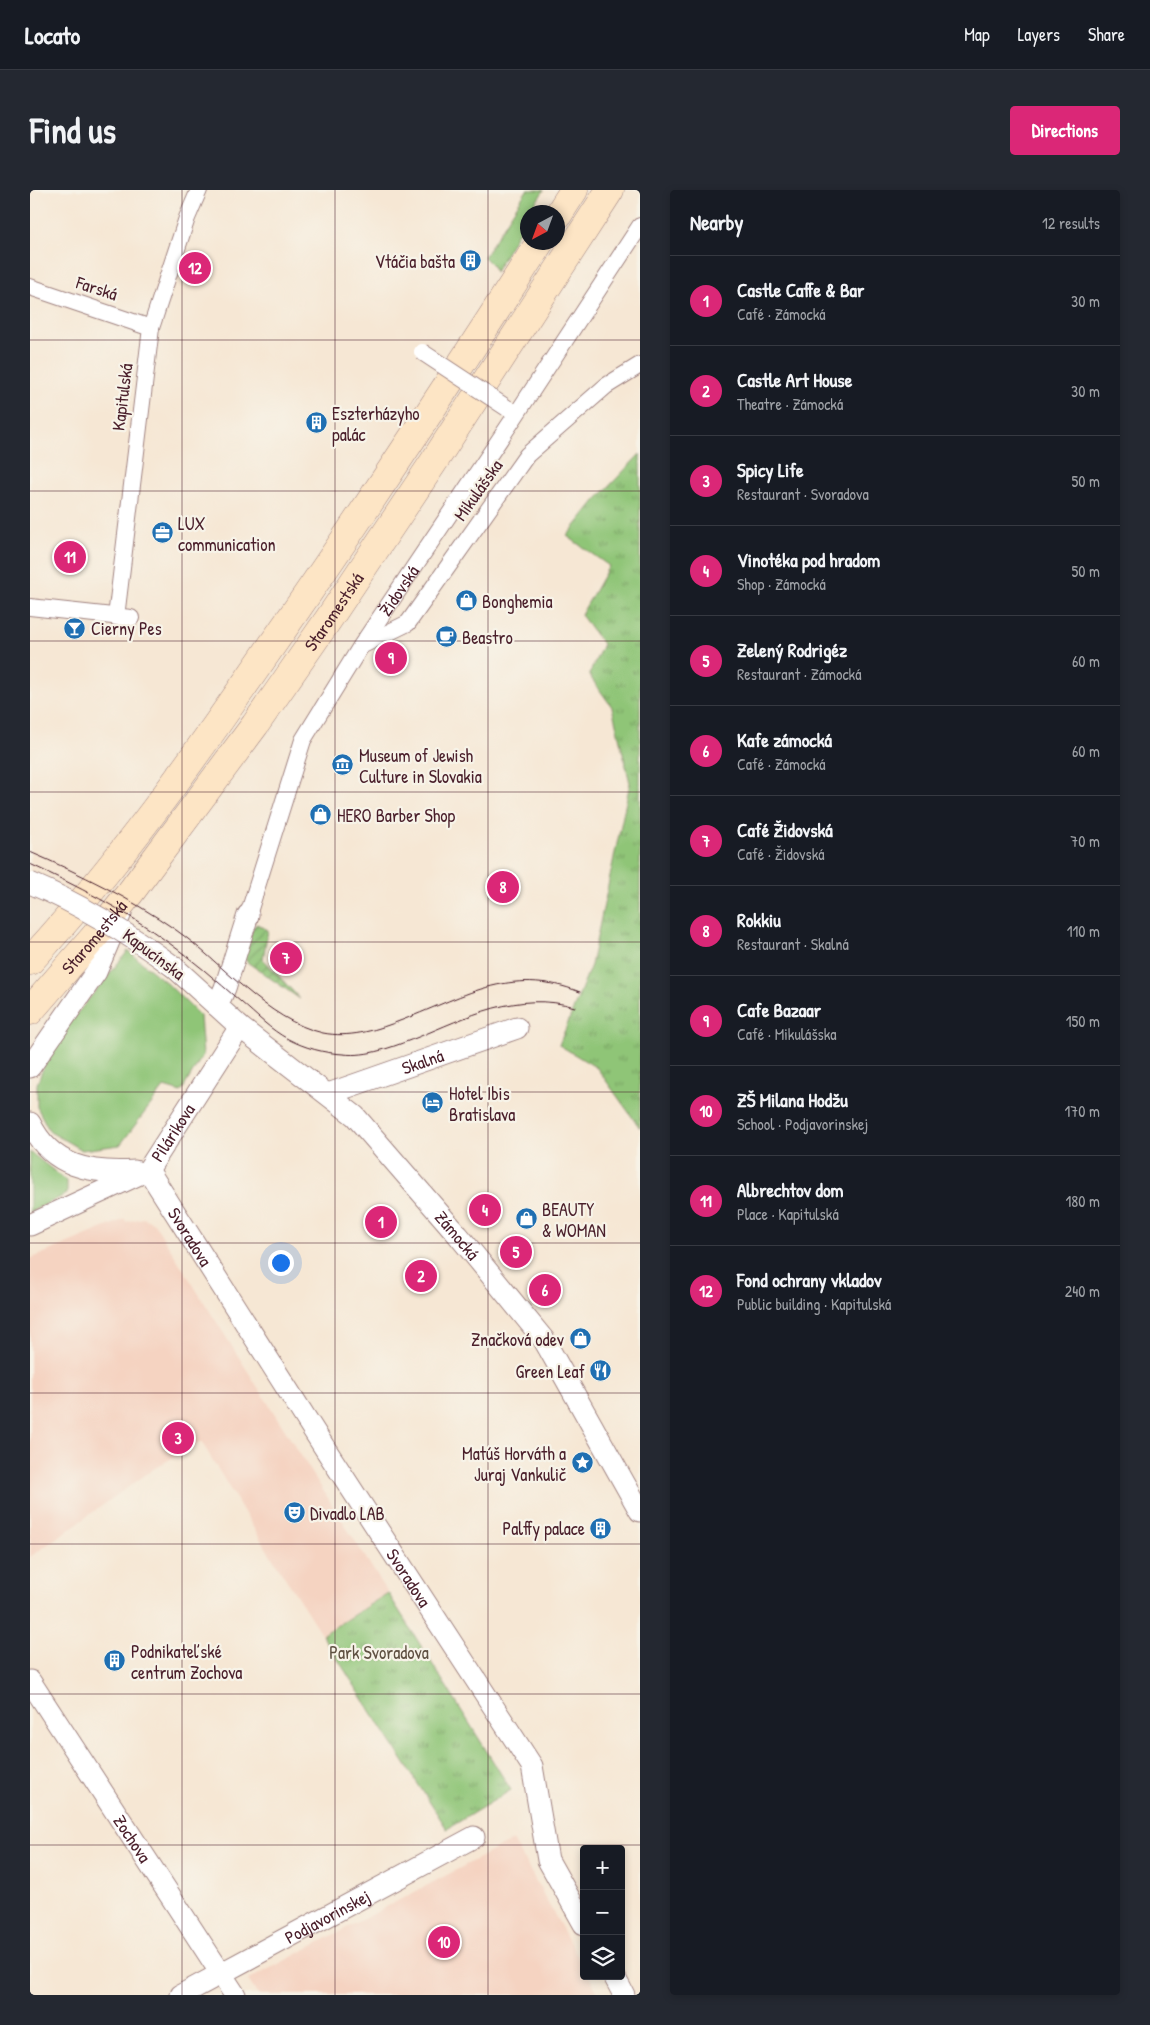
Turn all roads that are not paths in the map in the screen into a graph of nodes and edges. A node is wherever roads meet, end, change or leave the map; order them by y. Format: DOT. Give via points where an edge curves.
graph roads {
  1 [pos="199,190"];
  2 [pos="574,190"];
  3 [pos="610,190"];
  4 [pos="564,205"];
  5 [pos="640,226"];
  6 [pos="535,250"];
  7 [pos="30,287"];
  8 [pos="151,328"];
  9 [pos="422,352"];
  10 [pos="640,365"];
  11 [pos="512,412"];
  12 [pos="30,608"];
  13 [pos="361,646"];
  14 [pos="30,883"];
  15 [pos="130,893"];
  16 [pos="248,915"];
  17 [pos="30,961"];
  18 [pos="221,997"];
  19 [pos="30,1011"];
  20 [pos="240,1026"];
  21 [pos="517,1028"];
  22 [pos="30,1067"];
  23 [pos="328,1094"];
  24 [pos="30,1123"];
  25 [pos="148,1170"];
  26 [pos="30,1225"];
  27 [pos="640,1511"];
  28 [pos="30,1681"];
  29 [pos="474,1837"];
  30 [pos="580,1917"];
  31 [pos="222,1974"];
  32 [pos="616,1980"];
  33 [pos="180,1995"];
  34 [pos="235,1995"];
  35 [pos="624,1995"];
  1 -- 8 [label="street, Kapitulská"];
  2 -- 4 [label="main road"];
  3 -- 15 [label="main road, Staromestská" via="328,620 255,726"];
  5 -- 11 [label="street, Židovská"];
  6 -- 17 [label="main road, Staromestská" via="401,456 223,717 122,854"];
  7 -- 8 [label="street, Farská"];
  8 -- 12 [label="street, Kapitulská" via="124,617"];
  9 -- 11 [label="street, bridge"];
  10 -- 13 [label="street, Mikulášska" via="606,386 527,455 408,623"];
  11 -- 13 [label="street, Židovská"];
  13 -- 16 [label="street, Židovská" via="303,740"];
  14 -- 18 [label="street, Kapucínska, bridge" via="118,927"];
  15 -- 19 [label="main road, Staromestská"];
  15 -- 22 [label="street" via="96,972"];
  16 -- 18 [label="street, Židovská"];
  18 -- 20 [label="street"];
  20 -- 23 [label="street, Zámocká"];
  20 -- 25 [label="street, Pilárikova"];
  21 -- 23 [label="street, Skalná"];
  23 -- 27 [label="street, Zámocká" via="372,1134 544,1340"];
  24 -- 25 [label="street" via="46,1146 76,1166 105,1173"];
  25 -- 26 [label="street, Pilárikova"];
  25 -- 30 [label="street, Svoradova" via="532,1766 548,1860"];
  28 -- 31 [label="street, Zochova"];
  29 -- 31 [label="street, Podjavorinskej"];
  31 -- 33 [label="street, Podjavorinskej"];
  31 -- 34 [label="street, Zochova"];
  32 -- 35 [label="street"];
}
